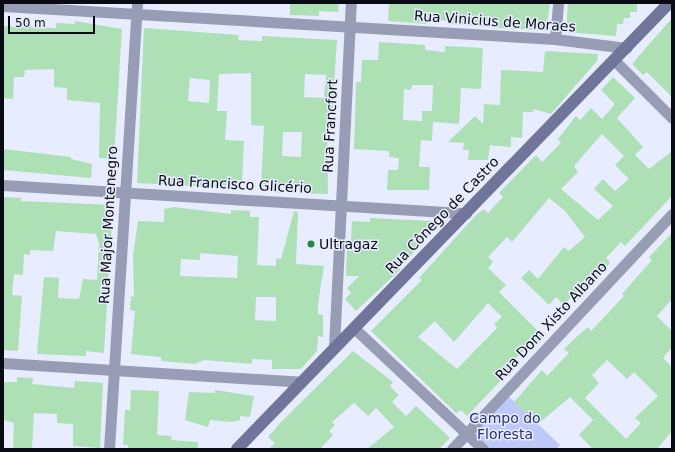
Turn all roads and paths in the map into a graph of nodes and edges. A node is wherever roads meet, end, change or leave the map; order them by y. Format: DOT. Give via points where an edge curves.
graph roads {
  1 [pos="351,3"];
  2 [pos="558,3"];
  3 [pos="669,3"];
  4 [pos="3,6"];
  5 [pos="136,9"];
  6 [pos="350,27"];
  7 [pos="555,39"];
  8 [pos="626,48"];
  9 [pos="614,60"];
  10 [pos="672,118"];
  11 [pos="3,184"];
  12 [pos="124,192"];
  13 [pos="341,205"];
  14 [pos="466,213"];
  15 [pos="672,214"];
  16 [pos="354,328"];
  17 [pos="334,347"];
  18 [pos="3,363"];
  19 [pos="116,370"];
  20 [pos="301,382"];
  21 [pos="467,433"];
  22 [pos="109,449"];
  23 [pos="237,449"];
  24 [pos="452,449"];
  25 [pos="483,449"];
  1 -- 6 [label="street, Rua Francfort"];
  2 -- 7 [label="street"];
  3 -- 8 [label="main road, Rua Cônego de Castro"];
  4 -- 5 [label="street, Rua Vinicius de Moraes"];
  5 -- 6 [label="street, Rua Vinicius de Moraes"];
  5 -- 12 [label="street, Rua Major Montenegro"];
  6 -- 7 [label="street, Rua Vinicius de Moraes"];
  6 -- 13 [label="street, Rua Francfort"];
  7 -- 8 [label="street, Rua Vinicius de Moraes"];
  8 -- 9 [label="main road, Rua Cônego de Castro"];
  9 -- 10 [label="street"];
  9 -- 14 [label="main road, Rua Cônego de Castro"];
  11 -- 12 [label="street, Rua Francisco Glicério"];
  12 -- 13 [label="street, Rua Francisco Glicério"];
  12 -- 19 [label="street, Rua Major Montenegro"];
  13 -- 14 [label="street, Rua Francisco Glicério"];
  13 -- 17 [label="street, Rua Francfort"];
  14 -- 16 [label="main road, Rua Cônego de Castro"];
  15 -- 21 [label="street, Rua Dom Xisto Albano"];
  16 -- 17 [label="main road, Rua Cônego de Castro"];
  16 -- 21 [label="street"];
  17 -- 20 [label="main road, Rua Cônego de Castro"];
  18 -- 19 [label="street"];
  19 -- 20 [label="street"];
  19 -- 22 [label="street, Rua Major Montenegro"];
  20 -- 23 [label="main road, Rua Cônego de Castro"];
  21 -- 24 [label="street, Rua Dom Xisto Albano"];
  21 -- 25 [label="street"];
}
